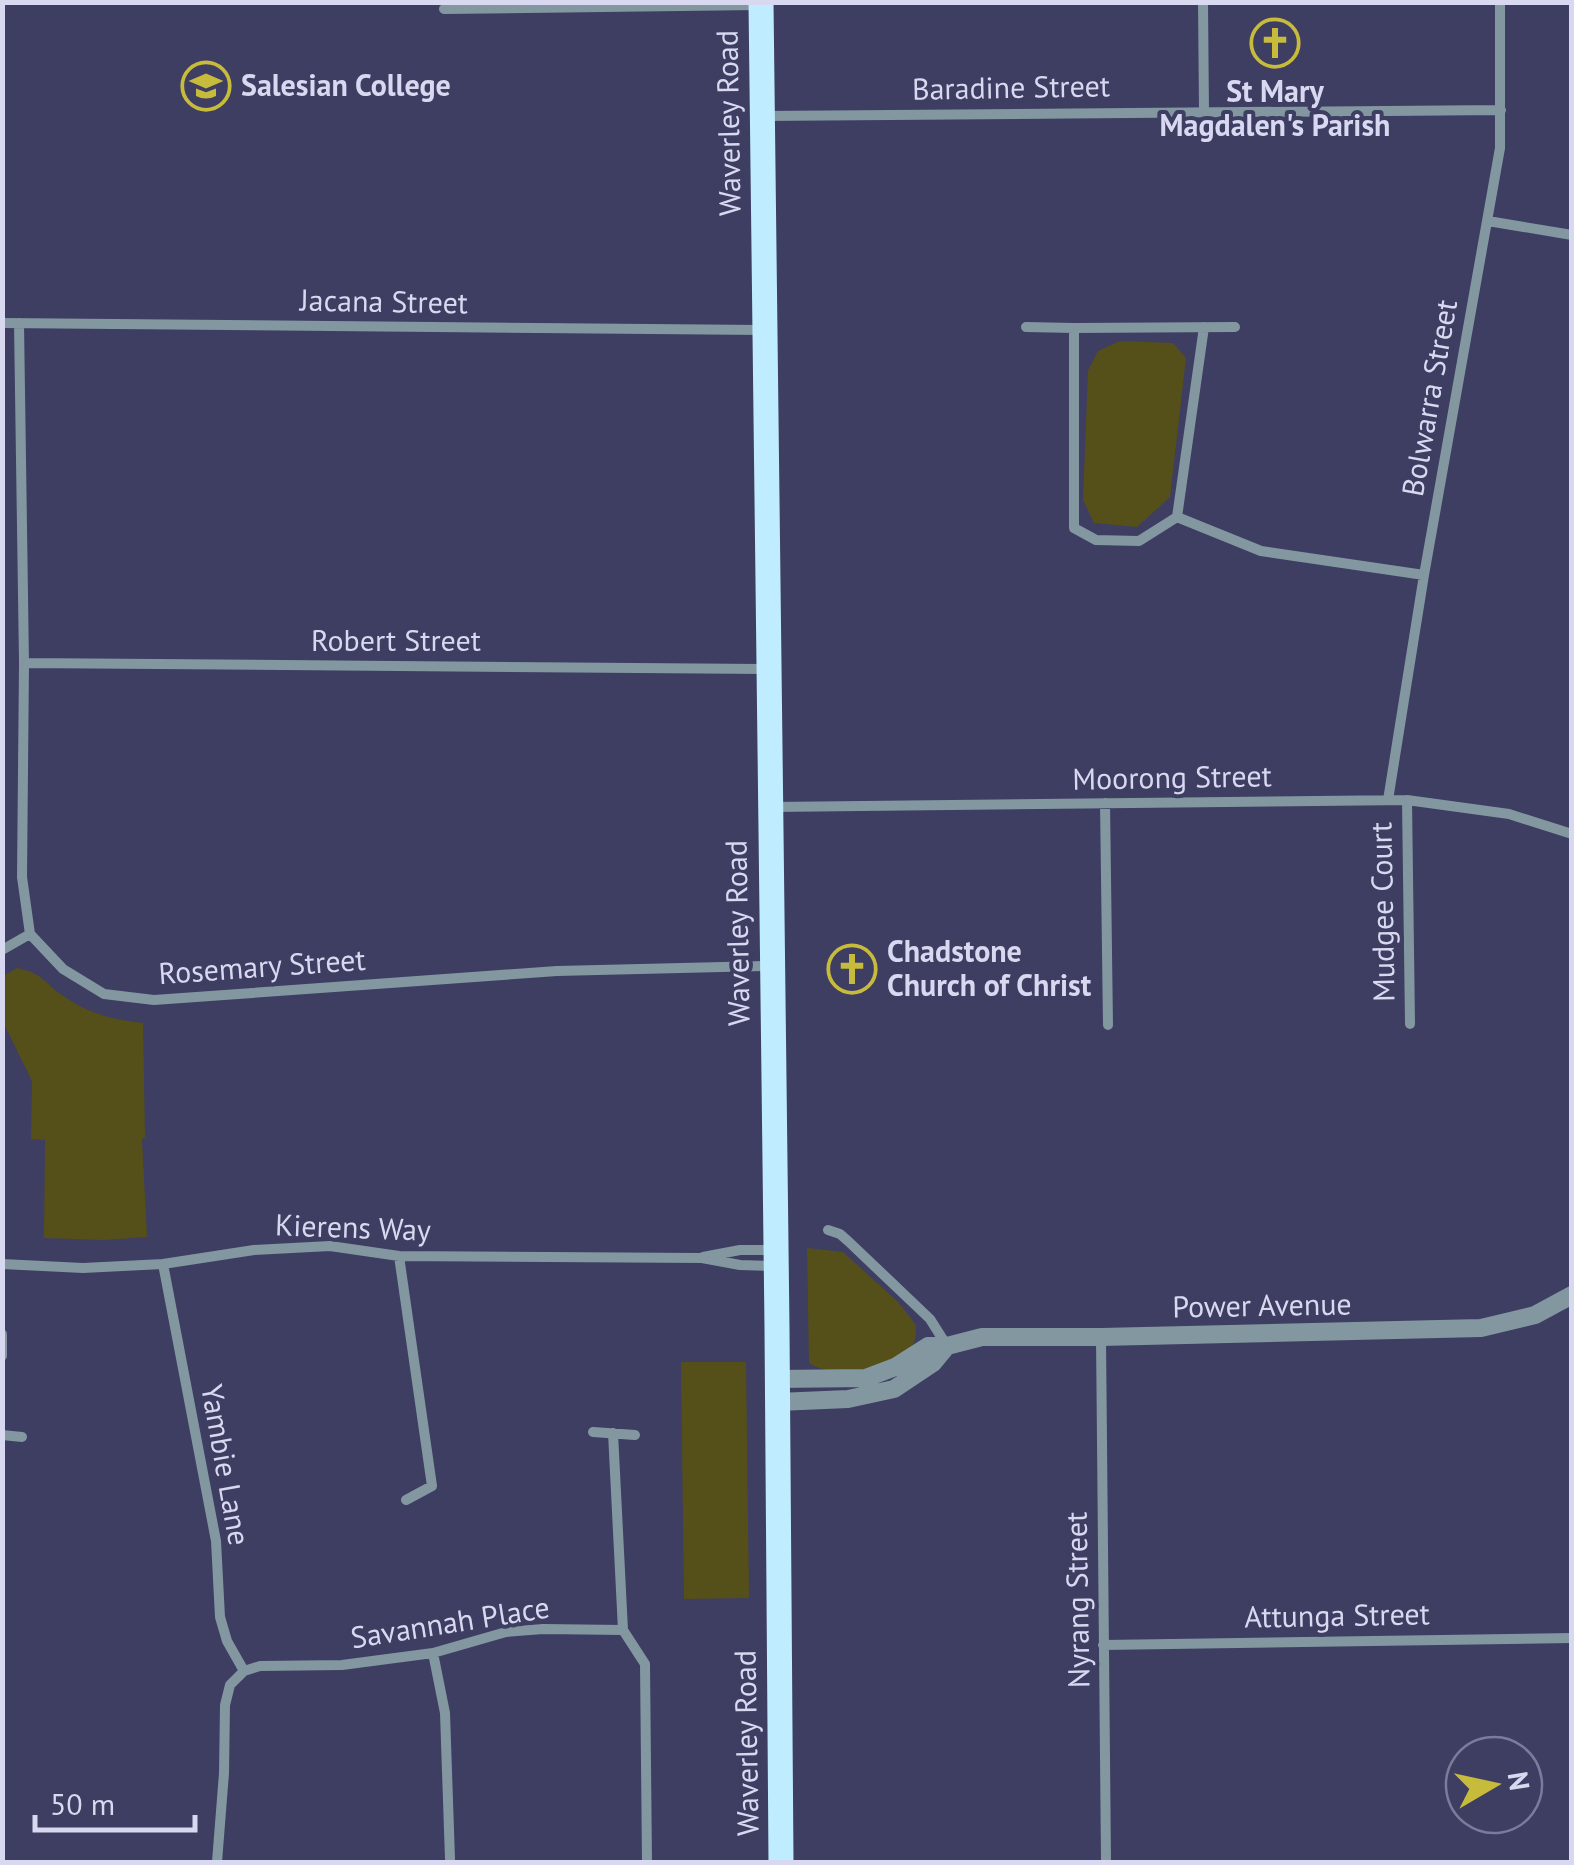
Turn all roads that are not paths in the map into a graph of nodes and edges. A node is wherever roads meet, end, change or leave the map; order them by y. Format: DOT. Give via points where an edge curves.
graph roads {
  1 [pos="1202,2"];
  2 [pos="1500,2"];
  3 [pos="761,4"];
  4 [pos="444,10"];
  5 [pos="1502,110"];
  6 [pos="1204,112"];
  7 [pos="762,116"];
  8 [pos="1488,220"];
  9 [pos="1572,235"];
  10 [pos="2,323"];
  11 [pos="19,323"];
  12 [pos="1026,327"];
  13 [pos="1234,327"];
  14 [pos="1074,328"];
  15 [pos="1204,328"];
  16 [pos="764,330"];
  17 [pos="1177,517"];
  18 [pos="1424,575"];
  19 [pos="24,663"];
  20 [pos="768,669"];
  21 [pos="1388,800"];
  22 [pos="1407,800"];
  23 [pos="1105,804"];
  24 [pos="769,806"];
  25 [pos="1572,834"];
  26 [pos="30,934"];
  27 [pos="2,950"];
  28 [pos="771,966"];
  29 [pos="1410,1024"];
  30 [pos="1108,1025"];
  31 [pos="828,1230"];
  32 [pos="399,1256"];
  33 [pos="776,1258"];
  34 [pos="2,1264"];
  35 [pos="163,1264"];
  36 [pos="1572,1295"];
  37 [pos="2,1334"];
  38 [pos="1101,1338"];
  39 [pos="947,1346"];
  40 [pos="2,1356"];
  41 [pos="777,1391"];
  42 [pos="593,1432"];
  43 [pos="2,1434"];
  44 [pos="613,1434"];
  45 [pos="635,1435"];
  46 [pos="22,1438"];
  47 [pos="406,1500"];
  48 [pos="623,1630"];
  49 [pos="1572,1638"];
  50 [pos="1104,1645"];
  51 [pos="434,1653"];
  52 [pos="244,1671"];
  53 [pos="450,1859"];
  54 [pos="217,1862"];
  55 [pos="647,1862"];
  56 [pos="781,1862"];
  57 [pos="1106,1862"];
  1 -- 6 [label="street"];
  2 -- 5 [label="street, Bolwarra Street"];
  3 -- 4 [label="street"];
  3 -- 7 [label="main road, Waverley Road"];
  5 -- 6 [label="street, Baradine Street"];
  5 -- 8 [label="street, Bolwarra Street"];
  6 -- 7 [label="street, Baradine Street"];
  7 -- 16 [label="main road, Waverley Road"];
  8 -- 9 [label="street"];
  8 -- 18 [label="street, Bolwarra Street"];
  10 -- 11 [label="street, Jacana Street"];
  11 -- 16 [label="street, Jacana Street"];
  11 -- 19 [label="street"];
  12 -- 14 [label="street"];
  13 -- 15 [label="street"];
  14 -- 15 [label="street"];
  14 -- 17 [label="street" via="1074,528 1096,540 1140,542"];
  15 -- 17 [label="street"];
  16 -- 20 [label="main road, Waverley Road"];
  17 -- 18 [label="street" via="1262,550"];
  18 -- 21 [label="street, Bolwarra Street"];
  19 -- 20 [label="street, Robert Street"];
  19 -- 26 [label="street" via="22,877"];
  20 -- 24 [label="main road, Waverley Road"];
  21 -- 22 [label="street, Moorong Street"];
  21 -- 23 [label="street, Moorong Street"];
  22 -- 25 [label="street, Moorong Street" via="1509,814"];
  22 -- 29 [label="street, Mudgee Court"];
  23 -- 24 [label="street, Moorong Street"];
  23 -- 30 [label="street"];
  24 -- 28 [label="main road, Waverley Road"];
  26 -- 27 [label="street"];
  26 -- 28 [label="street, Rosemary Street" via="63,970 104,994 154,1000 557,971"];
  28 -- 33 [label="main road, Waverley Road"];
  31 -- 39 [label="street" via="930,1319"];
  32 -- 33 [label="street, Kierens Way" via="702,1258 740,1250"];
  32 -- 35 [label="street, Kierens Way" via="330,1246"];
  32 -- 47 [label="street" via="432,1486"];
  33 -- 41 [label="main road, Waverley Road"];
  34 -- 35 [label="street, Kierens Way"];
  35 -- 52 [label="street, Yambie Lane" via="216,1541 220,1617"];
  36 -- 38 [label="street, Power Avenue" via="1535,1315 1481,1328"];
  37 -- 40 [label="street"];
  38 -- 39 [label="street, Power Avenue" via="982,1338"];
  38 -- 50 [label="street, Nyrang Street"];
  39 -- 41 [label="street, Power Avenue" via="928,1346 866,1378"];
  41 -- 56 [label="main road, Waverley Road"];
  42 -- 44 [label="street"];
  43 -- 46 [label="street"];
  44 -- 45 [label="street"];
  44 -- 48 [label="street"];
  48 -- 51 [label="street, Savannah Place" via="506,1632"];
  48 -- 55 [label="street" via="645,1664"];
  49 -- 50 [label="street, Attunga Street"];
  50 -- 57 [label="street, Nyrang Street"];
  51 -- 52 [label="street, Savannah Place"];
  51 -- 53 [label="street" via="446,1713"];
  52 -- 54 [label="street" via="230,1685 225,1705"];
}
